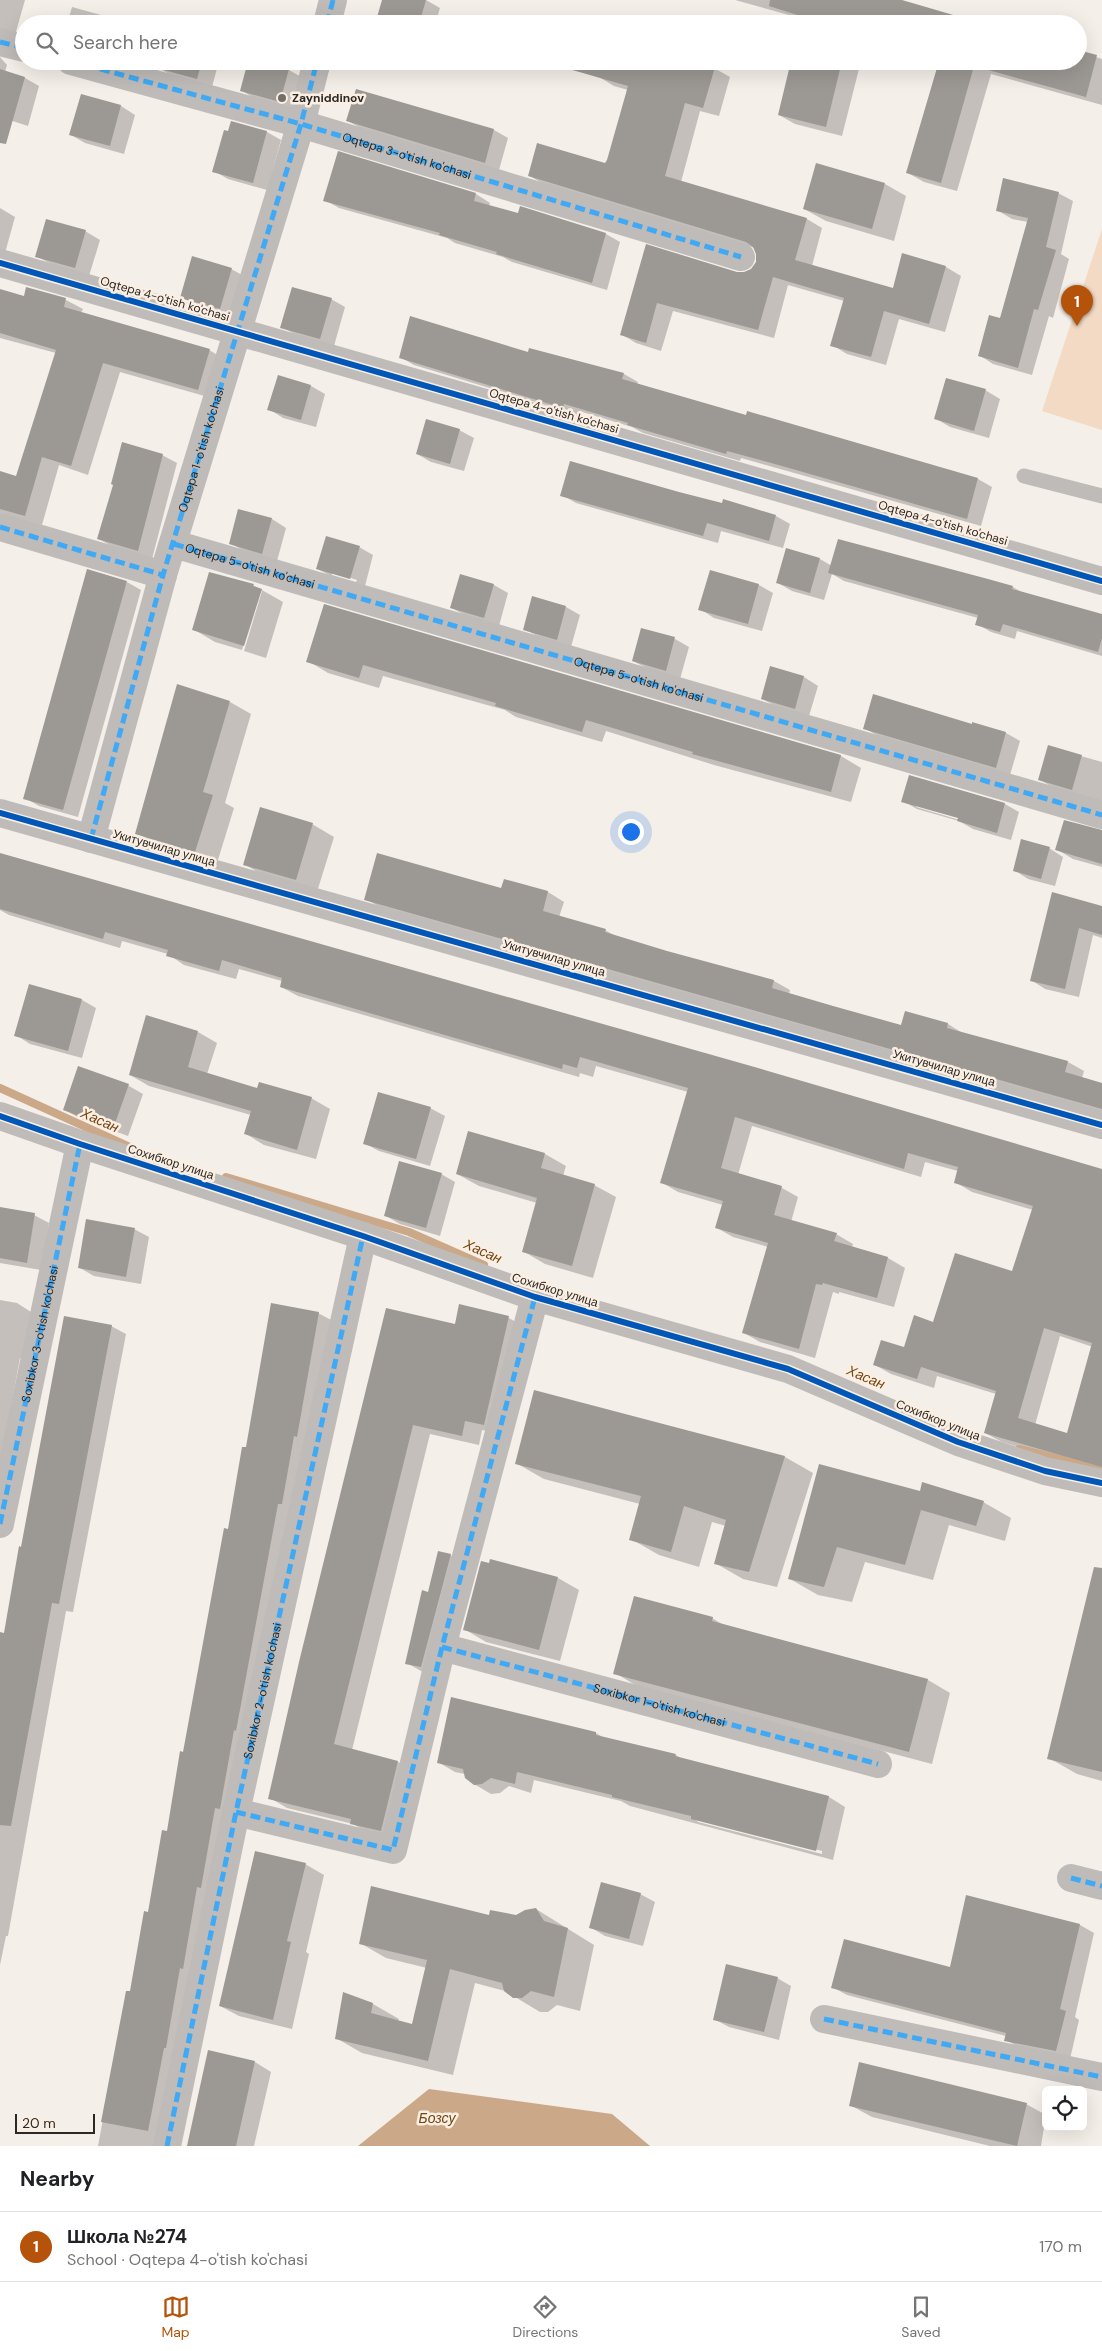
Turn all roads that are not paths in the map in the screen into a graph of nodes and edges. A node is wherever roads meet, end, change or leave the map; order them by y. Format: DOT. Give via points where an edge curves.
graph roads {
  1 [pos="333,0"];
  2 [pos="329,15"];
  3 [pos="0,42"];
  4 [pos="15,46"];
  5 [pos="104,70"];
  6 [pos="315,70"];
  7 [pos="301,124"];
  8 [pos="741,256"];
  9 [pos="0,263"];
  10 [pos="238,332"];
  11 [pos="1024,476"];
  12 [pos="1102,496"];
  13 [pos="0,527"];
  14 [pos="174,544"];
  15 [pos="163,575"];
  16 [pos="1102,580"];
  17 [pos="0,813"];
  18 [pos="1102,815"];
  19 [pos="91,839"];
  20 [pos="0,1116"];
  21 [pos="1102,1125"];
  22 [pos="80,1144"];
  23 [pos="363,1236"];
  24 [pos="535,1297"];
  25 [pos="1102,1483"];
  26 [pos="0,1524"];
  27 [pos="442,1647"];
  28 [pos="878,1764"];
  29 [pos="236,1812"];
  30 [pos="1071,1878"];
  31 [pos="1102,1886"];
  32 [pos="824,2019"];
  33 [pos="1102,2077"];
  34 [pos="167,2146"];
  1 -- 2 [label="street"];
  3 -- 4 [label="street"];
  5 -- 7 [label="street, Oqtepa 3-o'tish ko'chasi"];
  6 -- 7 [label="street, Oqtepa 1-o'tish ko'chasi"];
  7 -- 8 [label="street, Oqtepa 3-o'tish ko'chasi"];
  7 -- 10 [label="street, Oqtepa 1-o'tish ko'chasi"];
  9 -- 10 [label="street, Oqtepa 4-o'tish ko'chasi"];
  10 -- 14 [label="street, Oqtepa 1-o'tish ko'chasi"];
  10 -- 16 [label="street, Oqtepa 4-o'tish ko'chasi"];
  11 -- 12 [label="lane"];
  13 -- 15 [label="street"];
  14 -- 15 [label="street, Oqtepa 1-o'tish ko'chasi"];
  14 -- 18 [label="street, Oqtepa 5-o'tish ko'chasi"];
  15 -- 19 [label="street, Oqtepa 1-o'tish ko'chasi"];
  17 -- 19 [label="street, Укитувчилар улица"];
  19 -- 21 [label="street, Укитувчилар улица"];
  20 -- 22 [label="street, Сохибкор улица"];
  22 -- 23 [label="street, Сохибкор улица"];
  22 -- 26 [label="street, Soxibkor 3-o'tish ko'chasi"];
  23 -- 24 [label="street, Сохибкор улица"];
  23 -- 29 [label="street, Soxibkor 2-o'tish ko'chasi"];
  24 -- 25 [label="street, Сохибкор улица" via="788,1369 958,1442 1045,1471"];
  24 -- 27 [label="street"];
  27 -- 28 [label="street, Soxibkor 1-o'tish ko'chasi"];
  27 -- 29 [label="street" via="393,1850"];
  29 -- 34 [label="street, Soxibkor 2-o'tish ko'chasi"];
  30 -- 31 [label="street"];
  32 -- 33 [label="street"];
}
